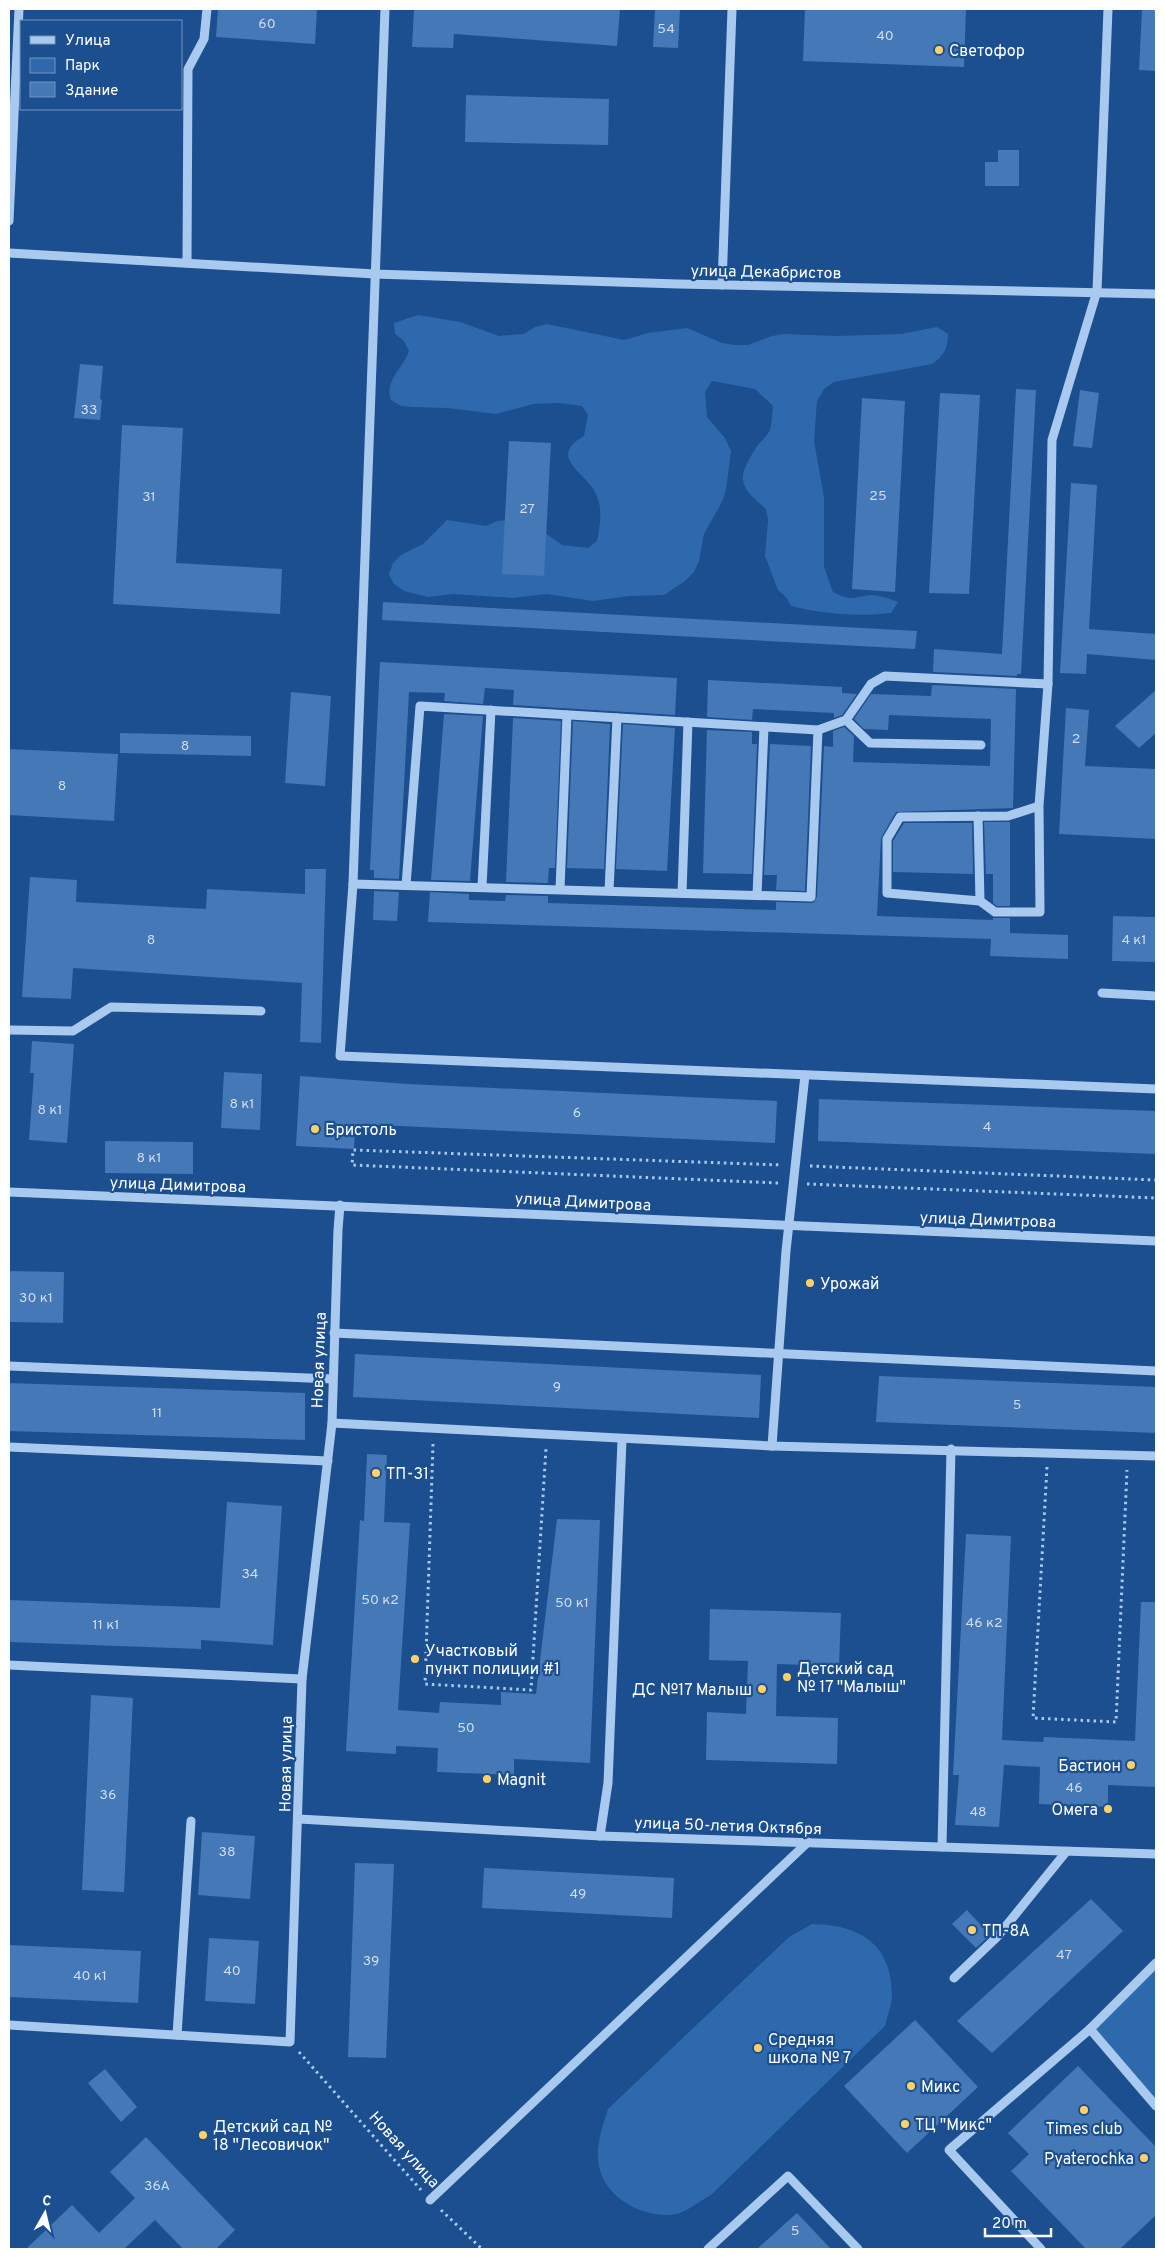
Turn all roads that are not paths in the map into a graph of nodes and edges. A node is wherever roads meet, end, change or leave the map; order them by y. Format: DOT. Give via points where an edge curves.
graph roads {
  1 [pos="19,9"];
  2 [pos="208,9"];
  3 [pos="385,9"];
  4 [pos="732,9"];
  5 [pos="1108,9"];
  6 [pos="9,221"];
  7 [pos="9,252"];
  8 [pos="187,264"];
  9 [pos="375,274"];
  10 [pos="722,285"];
  11 [pos="1097,292"];
  12 [pos="1156,294"];
  13 [pos="1048,684"];
  14 [pos="491,710"];
  15 [pos="567,715"];
  16 [pos="616,718"];
  17 [pos="846,720"];
  18 [pos="688,722"];
  19 [pos="764,727"];
  20 [pos="818,730"];
  21 [pos="981,745"];
  22 [pos="1039,806"];
  23 [pos="978,816"];
  24 [pos="353,884"];
  25 [pos="406,885"];
  26 [pos="482,887"];
  27 [pos="560,890"];
  28 [pos="609,891"];
  29 [pos="682,893"];
  30 [pos="757,895"];
  31 [pos="980,901"];
  32 [pos="1102,993"];
  33 [pos="1156,996"];
  34 [pos="261,1011"];
  35 [pos="9,1030"];
  36 [pos="805,1075"];
  37 [pos="1156,1089"];
  38 [pos="9,1192"];
  39 [pos="340,1205"];
  40 [pos="790,1225"];
  41 [pos="1156,1241"];
  42 [pos="334,1333"];
  43 [pos="779,1354"];
  44 [pos="9,1366"];
  45 [pos="1156,1371"];
  46 [pos="332,1379"];
  47 [pos="332,1423"];
  48 [pos="622,1440"];
  49 [pos="772,1446"];
  50 [pos="9,1448"];
  51 [pos="951,1448"];
  52 [pos="1156,1456"];
  53 [pos="328,1461"];
  54 [pos="9,1665"];
  55 [pos="302,1679"];
  56 [pos="299,1819"];
  57 [pos="190,1821"];
  58 [pos="600,1836"];
  59 [pos="808,1842"];
  60 [pos="942,1847"];
  61 [pos="1066,1852"];
  62 [pos="1156,1854"];
  63 [pos="1156,1963"];
  64 [pos="954,1978"];
  65 [pos="9,2025"];
  66 [pos="1090,2029"];
  67 [pos="177,2035"];
  68 [pos="1156,2106"];
  69 [pos="430,2200"];
  70 [pos="708,2249"];
  71 [pos="858,2249"];
  72 [pos="1041,2249"];
  1 -- 6 [label="street"];
  2 -- 8 [label="street" via="204,39 188,69"];
  3 -- 9 [label="street"];
  4 -- 10 [label="street"];
  5 -- 11 [label="street"];
  7 -- 8 [label="street, улица Декабристов"];
  8 -- 9 [label="street, улица Декабристов"];
  9 -- 10 [label="street, улица Декабристов"];
  9 -- 24 [label="street"];
  10 -- 11 [label="street, улица Декабристов"];
  11 -- 12 [label="street, улица Декабристов"];
  11 -- 13 [label="street" via="1052,440"];
  13 -- 17 [label="street" via="885,676 871,684"];
  13 -- 22 [label="street"];
  14 -- 15 [label="street"];
  14 -- 25 [label="street" via="420,706"];
  14 -- 26 [label="street"];
  15 -- 16 [label="street"];
  15 -- 27 [label="street"];
  16 -- 18 [label="street"];
  16 -- 28 [label="street"];
  17 -- 20 [label="street"];
  17 -- 21 [label="street" via="870,743"];
  18 -- 19 [label="street"];
  18 -- 29 [label="street"];
  19 -- 20 [label="street"];
  19 -- 30 [label="street"];
  20 -- 30 [label="street" via="811,897"];
  22 -- 23 [label="street" via="1008,816"];
  22 -- 31 [label="street" via="1040,912 995,912"];
  23 -- 31 [label="street"];
  23 -- 31 [label="street" via="900,818 887,839 887,893"];
  24 -- 25 [label="street"];
  24 -- 36 [label="street" via="340,1056"];
  25 -- 26 [label="street"];
  26 -- 27 [label="street"];
  27 -- 28 [label="street"];
  28 -- 29 [label="street"];
  29 -- 30 [label="street"];
  32 -- 33 [label="street"];
  34 -- 35 [label="street" via="110,1007 74,1031"];
  36 -- 37 [label="street"];
  36 -- 40 [label="street"];
  38 -- 39 [label="street, улица Димитрова"];
  39 -- 40 [label="street, улица Димитрова"];
  39 -- 42 [label="street, Новая улица"];
  40 -- 41 [label="street, улица Димитрова"];
  40 -- 43 [label="street"];
  42 -- 43 [label="street"];
  42 -- 46 [label="street, Новая улица"];
  43 -- 45 [label="street"];
  43 -- 49 [label="street"];
  44 -- 46 [label="street"];
  46 -- 47 [label="street, Новая улица"];
  47 -- 48 [label="street"];
  47 -- 53 [label="street, Новая улица"];
  48 -- 49 [label="street"];
  48 -- 58 [label="street" via="608,1783"];
  49 -- 51 [label="street"];
  50 -- 53 [label="street"];
  51 -- 52 [label="street"];
  51 -- 60 [label="street"];
  53 -- 55 [label="street, Новая улица"];
  54 -- 55 [label="street"];
  55 -- 56 [label="street, Новая улица"];
  56 -- 58 [label="street, улица 50-летия Октября"];
  56 -- 67 [label="street, Новая улица" via="290,2042"];
  57 -- 67 [label="street"];
  58 -- 59 [label="street, улица 50-летия Октября"];
  59 -- 60 [label="street, улица 50-летия Октября"];
  59 -- 69 [label="street"];
  60 -- 61 [label="street, улица 50-летия Октября"];
  61 -- 62 [label="street, улица 50-летия Октября"];
  61 -- 64 [label="street" via="996,1937"];
  63 -- 66 [label="street"];
  65 -- 67 [label="street"];
  66 -- 68 [label="street"];
  66 -- 72 [label="street" via="949,2150"];
  70 -- 71 [label="street" via="788,2176"];
}
